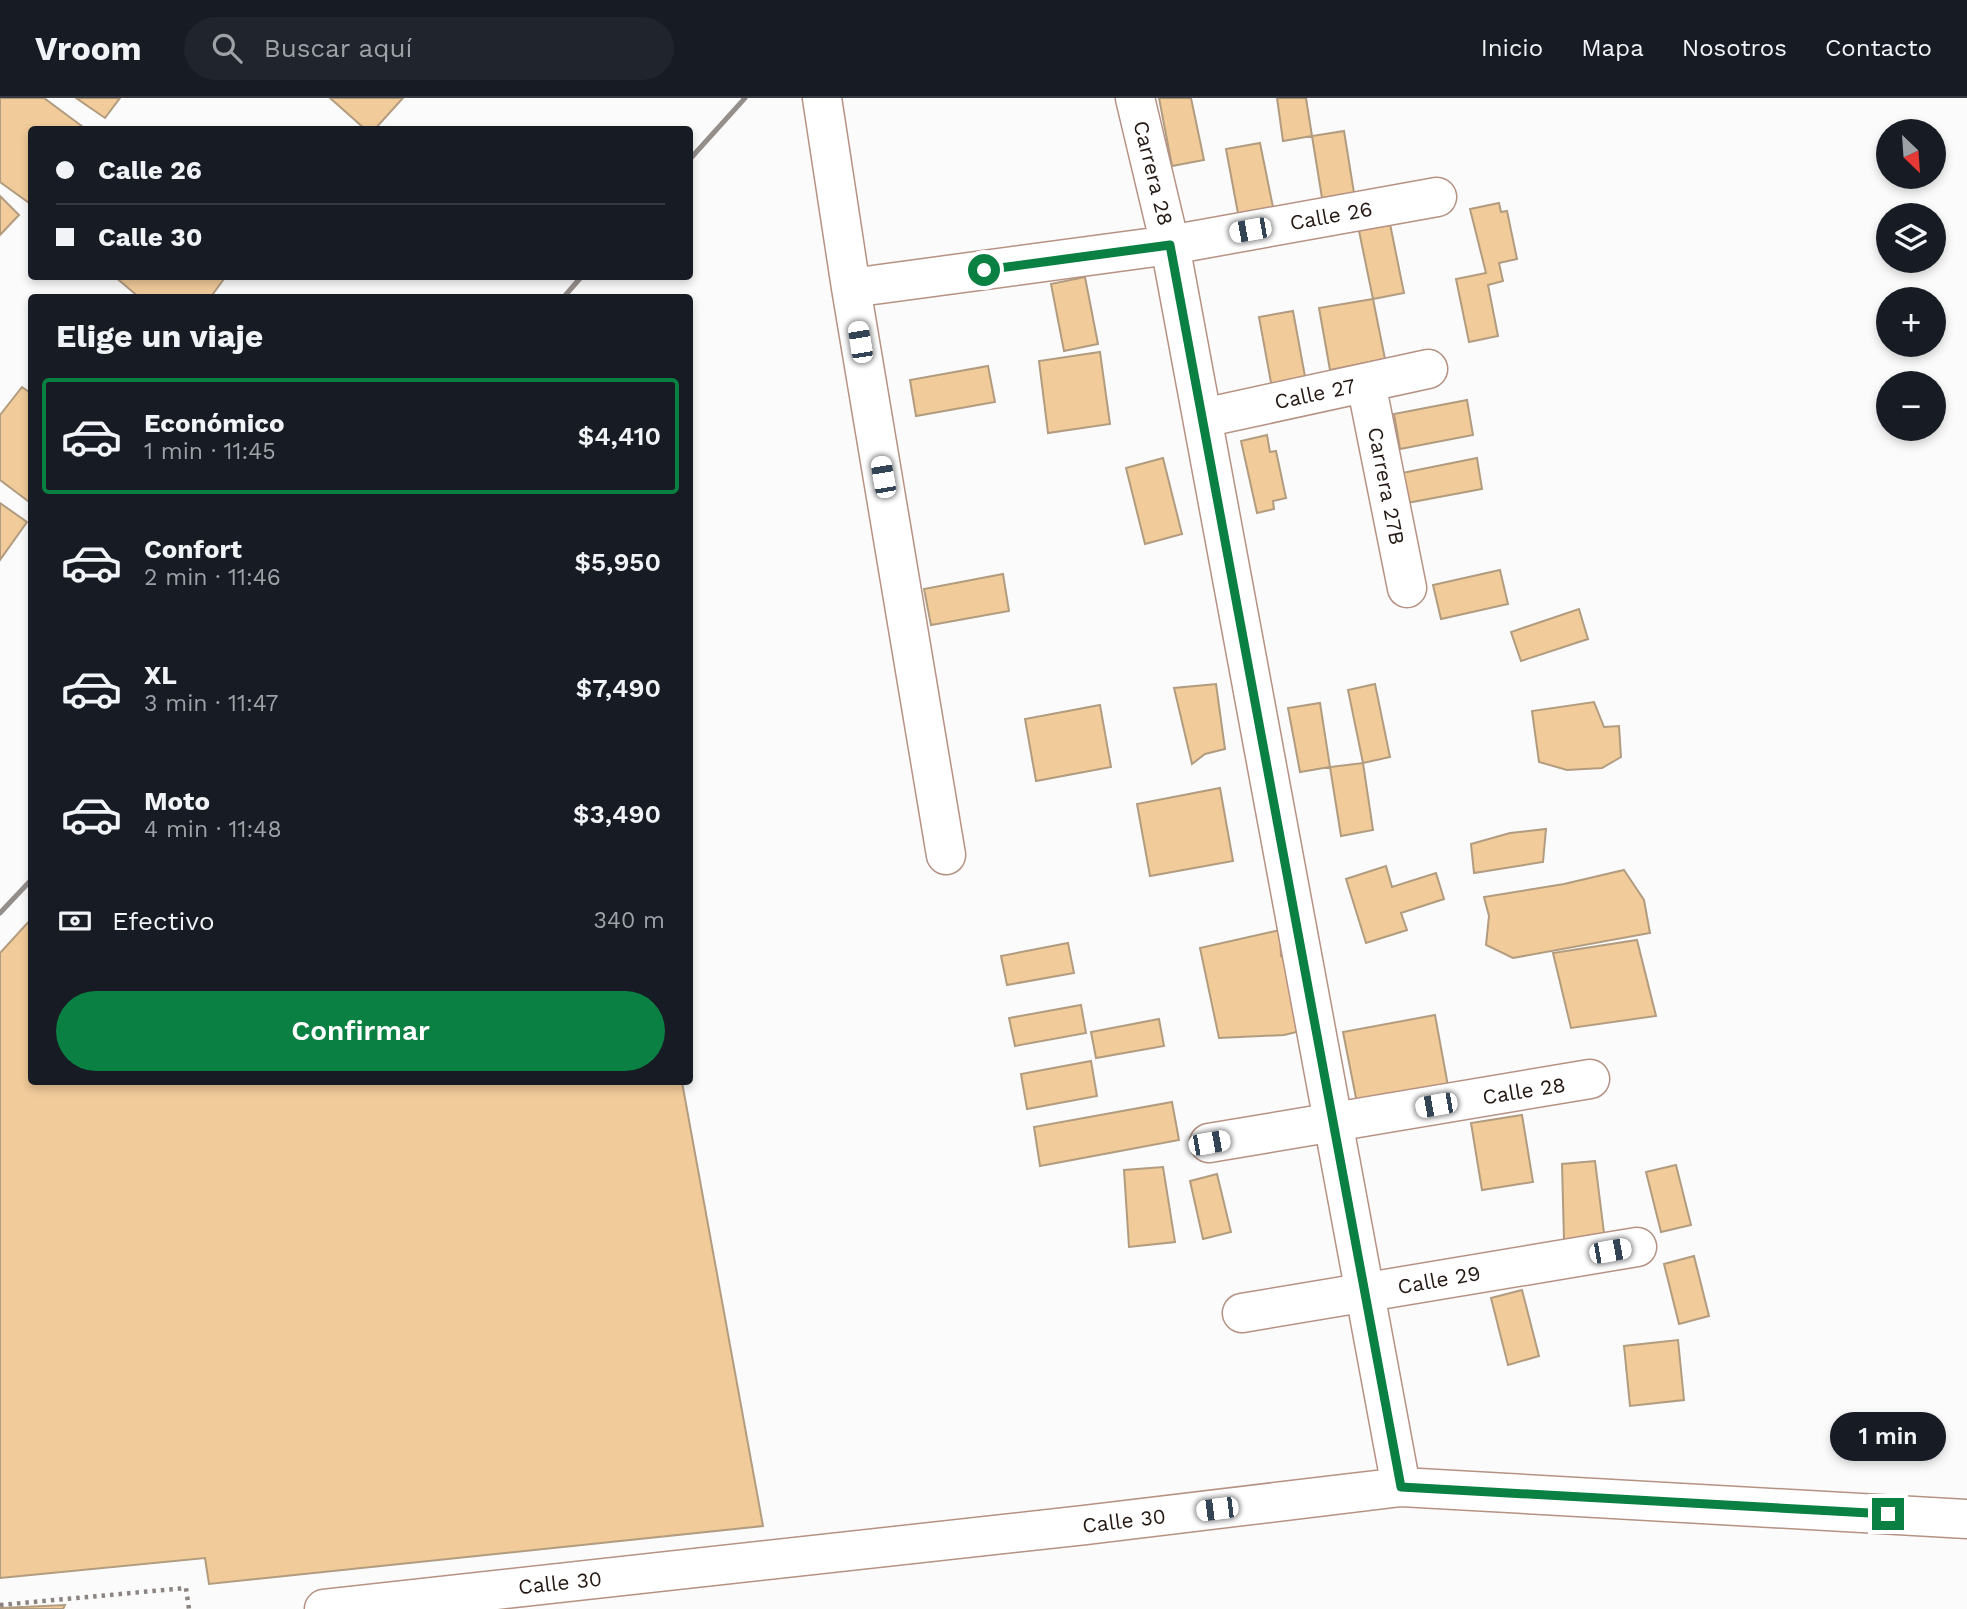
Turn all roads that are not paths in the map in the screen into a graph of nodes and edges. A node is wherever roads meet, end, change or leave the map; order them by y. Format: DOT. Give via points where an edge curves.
graph roads {
  1 [pos="822,98"];
  2 [pos="1135,98"];
  3 [pos="1437,197"];
  4 [pos="1170,245"];
  5 [pos="851,288"];
  6 [pos="1428,369"];
  7 [pos="1366,383"];
  8 [pos="1203,418"];
  9 [pos="1407,588"];
  10 [pos="946,855"];
  11 [pos="1590,1079"];
  12 [pos="1334,1122"];
  13 [pos="1209,1143"];
  14 [pos="1637,1247"];
  15 [pos="1365,1292"];
  16 [pos="1242,1312"];
  17 [pos="1401,1487"];
  18 [pos="1967,1518"];
  19 [pos="324,1609"];
  1 -- 5 [label="street"];
  2 -- 4 [label="street, Carrera 28"];
  3 -- 4 [label="street, Calle 26"];
  4 -- 5 [label="street, Calle 26"];
  4 -- 8 [label="street, Carrera 28"];
  5 -- 10 [label="street"];
  6 -- 7 [label="street, Calle 27"];
  7 -- 8 [label="street, Calle 27"];
  7 -- 9 [label="street, Carrera 27B"];
  8 -- 12 [label="street, Carrera 28"];
  11 -- 12 [label="street, Calle 28"];
  12 -- 13 [label="street, Calle 28"];
  12 -- 15 [label="street, Carrera 28"];
  14 -- 15 [label="street, Calle 29"];
  15 -- 16 [label="street, Calle 29"];
  15 -- 17 [label="street, Carrera 28"];
  17 -- 18 [label="street, Calle 30"];
  17 -- 19 [label="street, Calle 30"];
}
